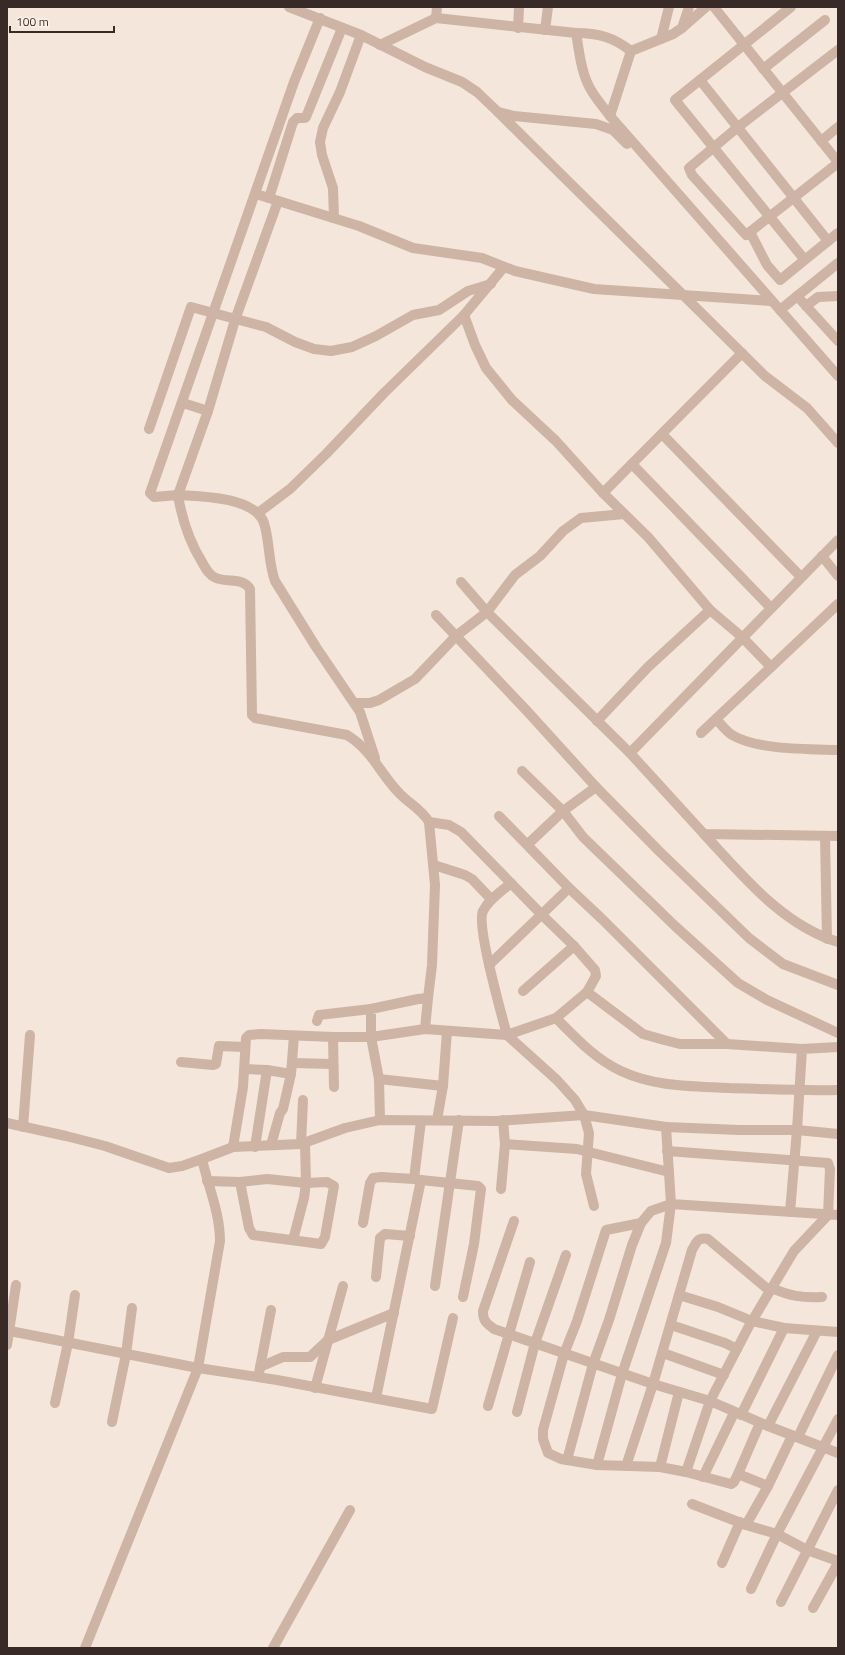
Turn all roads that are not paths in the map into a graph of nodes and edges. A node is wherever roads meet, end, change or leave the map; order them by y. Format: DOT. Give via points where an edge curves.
graph roads {
  1 [pos="289,7"];
  2 [pos="437,7"];
  3 [pos="519,7"];
  4 [pos="548,7"];
  5 [pos="669,7"];
  6 [pos="689,7"];
  7 [pos="706,7"];
  8 [pos="714,7"];
  9 [pos="791,7"];
  10 [pos="320,18"];
  11 [pos="436,18"];
  12 [pos="825,20"];
  13 [pos="342,28"];
  14 [pos="518,28"];
  15 [pos="682,28"];
  16 [pos="544,30"];
  17 [pos="576,33"];
  18 [pos="361,35"];
  19 [pos="661,39"];
  20 [pos="743,44"];
  21 [pos="380,45"];
  22 [pos="632,50"];
  23 [pos="838,50"];
  24 [pos="763,69"];
  25 [pos="700,80"];
  26 [pos="783,93"];
  27 [pos="498,112"];
  28 [pos="610,116"];
  29 [pos="738,127"];
  30 [pos="838,127"];
  31 [pos="821,141"];
  32 [pos="714,147"];
  33 [pos="644,154"];
  34 [pos="838,163"];
  35 [pos="256,194"];
  36 [pos="792,198"];
  37 [pos="274,199"];
  38 [pos="768,216"];
  39 [pos="334,218"];
  40 [pos="750,232"];
  41 [pos="838,233"];
  42 [pos="828,241"];
  43 [pos="804,260"];
  44 [pos="838,263"];
  45 [pos="504,267"];
  46 [pos="491,284"];
  47 [pos="684,295"];
  48 [pos="797,296"];
  49 [pos="838,296"];
  50 [pos="772,301"];
  51 [pos="806,306"];
  52 [pos="780,310"];
  53 [pos="213,313"];
  54 [pos="464,315"];
  55 [pos="235,320"];
  56 [pos="834,330"];
  57 [pos="838,341"];
  58 [pos="742,353"];
  59 [pos="838,376"];
  60 [pos="183,403"];
  61 [pos="208,411"];
  62 [pos="149,429"];
  63 [pos="662,434"];
  64 [pos="838,443"];
  65 [pos="632,464"];
  66 [pos="603,494"];
  67 [pos="178,495"];
  68 [pos="258,513"];
  69 [pos="624,514"];
  70 [pos="838,540"];
  71 [pos="822,556"];
  72 [pos="838,576"];
  73 [pos="801,577"];
  74 [pos="461,582"];
  75 [pos="838,604"];
  76 [pos="771,608"];
  77 [pos="710,610"];
  78 [pos="487,612"];
  79 [pos="436,615"];
  80 [pos="456,636"];
  81 [pos="742,638"];
  82 [pos="771,667"];
  83 [pos="354,703"];
  84 [pos="716,719"];
  85 [pos="597,721"];
  86 [pos="701,733"];
  87 [pos="838,750"];
  88 [pos="630,753"];
  89 [pos="378,766"];
  90 [pos="522,771"];
  91 [pos="596,786"];
  92 [pos="563,812"];
  93 [pos="499,816"];
  94 [pos="429,822"];
  95 [pos="704,834"];
  96 [pos="825,836"];
  97 [pos="838,836"];
  98 [pos="528,844"];
  99 [pos="434,865"];
  100 [pos="511,883"];
  101 [pos="569,888"];
  102 [pos="491,899"];
  103 [pos="542,915"];
  104 [pos="827,939"];
  105 [pos="838,942"];
  106 [pos="574,946"];
  107 [pos="489,965"];
  108 [pos="838,985"];
  109 [pos="523,991"];
  110 [pos="587,992"];
  111 [pos="428,998"];
  112 [pos="371,1009"];
  113 [pos="556,1018"];
  114 [pos="317,1021"];
  115 [pos="425,1029"];
  116 [pos="447,1030"];
  117 [pos="838,1033"];
  118 [pos="30,1035"];
  119 [pos="507,1035"];
  120 [pos="294,1036"];
  121 [pos="371,1036"];
  122 [pos="333,1037"];
  123 [pos="727,1044"];
  124 [pos="245,1047"];
  125 [pos="838,1047"];
  126 [pos="802,1049"];
  127 [pos="180,1062"];
  128 [pos="292,1063"];
  129 [pos="332,1064"];
  130 [pos="245,1069"];
  131 [pos="266,1070"];
  132 [pos="290,1074"];
  133 [pos="379,1079"];
  134 [pos="442,1086"];
  135 [pos="334,1087"];
  136 [pos="838,1090"];
  137 [pos="801,1091"];
  138 [pos="303,1100"];
  139 [pos="584,1116"];
  140 [pos="380,1120"];
  141 [pos="437,1120"];
  142 [pos="459,1120"];
  143 [pos="503,1120"];
  144 [pos="422,1121"];
  145 [pos="7,1123"];
  146 [pos="23,1127"];
  147 [pos="666,1127"];
  148 [pos="797,1130"];
  149 [pos="838,1134"];
  150 [pos="303,1143"];
  151 [pos="505,1144"];
  152 [pos="271,1145"];
  153 [pos="233,1147"];
  154 [pos="255,1147"];
  155 [pos="667,1151"];
  156 [pos="588,1152"];
  157 [pos="202,1159"];
  158 [pos="794,1159"];
  159 [pos="669,1172"];
  160 [pos="418,1180"];
  161 [pos="207,1181"];
  162 [pos="240,1182"];
  163 [pos="306,1183"];
  164 [pos="451,1183"];
  165 [pos="501,1189"];
  166 [pos="670,1204"];
  167 [pos="594,1206"];
  168 [pos="790,1212"];
  169 [pos="833,1215"];
  170 [pos="514,1221"];
  171 [pos="362,1223"];
  172 [pos="641,1223"];
  173 [pos="410,1236"];
  174 [pos="293,1240"];
  175 [pos="566,1255"];
  176 [pos="530,1262"];
  177 [pos="376,1277"];
  178 [pos="16,1285"];
  179 [pos="343,1286"];
  180 [pos="435,1286"];
  181 [pos="771,1289"];
  182 [pos="75,1295"];
  183 [pos="679,1296"];
  184 [pos="822,1296"];
  185 [pos="463,1297"];
  186 [pos="132,1308"];
  187 [pos="270,1310"];
  188 [pos="394,1313"];
  189 [pos="453,1318"];
  190 [pos="752,1321"];
  191 [pos="671,1325"];
  192 [pos="784,1328"];
  193 [pos="10,1331"];
  194 [pos="817,1331"];
  195 [pos="838,1332"];
  196 [pos="509,1334"];
  197 [pos="328,1340"];
  198 [pos="68,1342"];
  199 [pos="535,1343"];
  200 [pos="7,1345"];
  201 [pos="737,1349"];
  202 [pos="663,1353"];
  203 [pos="126,1354"];
  204 [pos="564,1354"];
  205 [pos="837,1359"];
  206 [pos="593,1364"];
  207 [pos="198,1368"];
  208 [pos="260,1372"];
  209 [pos="622,1374"];
  210 [pos="724,1375"];
  211 [pos="653,1384"];
  212 [pos="315,1388"];
  213 [pos="680,1392"];
  214 [pos="376,1398"];
  215 [pos="710,1402"];
  216 [pos="55,1403"];
  217 [pos="488,1406"];
  218 [pos="517,1412"];
  219 [pos="738,1414"];
  220 [pos="838,1419"];
  221 [pos="112,1422"];
  222 [pos="764,1425"];
  223 [pos="795,1436"];
  224 [pos="823,1448"];
  225 [pos="838,1453"];
  226 [pos="567,1460"];
  227 [pos="597,1465"];
  228 [pos="626,1466"];
  229 [pos="660,1467"];
  230 [pos="686,1472"];
  231 [pos="738,1474"];
  232 [pos="703,1477"];
  233 [pos="768,1486"];
  234 [pos="838,1490"];
  235 [pos="692,1504"];
  236 [pos="350,1510"];
  237 [pos="743,1523"];
  238 [pos="777,1534"];
  239 [pos="807,1550"];
  240 [pos="838,1562"];
  241 [pos="722,1563"];
  242 [pos="751,1589"];
  243 [pos="781,1602"];
  244 [pos="812,1608"];
  245 [pos="85,1648"];
  246 [pos="273,1648"];
  1 -- 10 [label="street"];
  2 -- 11 [label="street"];
  3 -- 14 [label="street"];
  4 -- 16 [label="street"];
  5 -- 19 [label="street"];
  6 -- 15 [label="street"];
  7 -- 15 [label="street"];
  8 -- 20 [label="street"];
  9 -- 20 [label="street"];
  10 -- 13 [label="street"];
  10 -- 35 [label="street" via="294,82"];
  11 -- 14 [label="street"];
  11 -- 21 [label="street"];
  12 -- 24 [label="street"];
  13 -- 18 [label="street"];
  13 -- 37 [label="street" via="306,117 297,118 293,122"];
  14 -- 16 [label="street"];
  15 -- 19 [label="street"];
  16 -- 17 [label="street"];
  17 -- 22 [label="street" via="594,33"];
  17 -- 28 [label="street" via="587,82"];
  18 -- 21 [label="street"];
  18 -- 39 [label="street" via="340,92 323,128 320,142 333,188"];
  19 -- 22 [label="street"];
  20 -- 24 [label="street"];
  20 -- 25 [label="street"];
  21 -- 27 [label="street" via="462,82"];
  22 -- 28 [label="street"];
  23 -- 26 [label="street"];
  24 -- 26 [label="street"];
  25 -- 29 [label="street"];
  25 -- 32 [label="street" via="675,100"];
  26 -- 29 [label="street"];
  26 -- 31 [label="street"];
  27 -- 33 [label="street" via="605,127 613,130 631,147"];
  27 -- 47 [label="street"];
  28 -- 33 [label="street"];
  29 -- 32 [label="street"];
  29 -- 36 [label="street"];
  30 -- 31 [label="street"];
  31 -- 34 [label="street"];
  32 -- 38 [label="street"];
  32 -- 40 [label="street" via="689,168 690,171 746,235"];
  33 -- 50 [label="street"];
  34 -- 36 [label="street"];
  35 -- 37 [label="street"];
  35 -- 53 [label="street"];
  36 -- 38 [label="street"];
  36 -- 42 [label="street"];
  37 -- 39 [label="street"];
  37 -- 55 [label="street"];
  38 -- 40 [label="street"];
  38 -- 43 [label="street"];
  39 -- 45 [label="street" via="413,248 482,258"];
  40 -- 43 [label="street" via="767,265 780,280"];
  41 -- 42 [label="street"];
  42 -- 43 [label="street"];
  44 -- 48 [label="street"];
  45 -- 46 [label="street"];
  45 -- 47 [label="street" via="594,289"];
  46 -- 54 [label="street"];
  46 -- 55 [label="street" via="468,291 439,310 413,315 352,347 332,351 314,349 266,327"];
  47 -- 50 [label="street"];
  47 -- 58 [label="street"];
  48 -- 51 [label="street"];
  48 -- 52 [label="street"];
  49 -- 51 [label="street" via="818,297"];
  50 -- 52 [label="street"];
  51 -- 56 [label="street"];
  52 -- 59 [label="street"];
  53 -- 55 [label="street"];
  53 -- 60 [label="street"];
  53 -- 62 [label="street" via="191,307"];
  54 -- 66 [label="street" via="486,368 512,400 556,441"];
  54 -- 68 [label="street" via="290,489"];
  55 -- 61 [label="street"];
  56 -- 57 [label="street"];
  58 -- 63 [label="street"];
  58 -- 64 [label="street" via="764,376 807,408"];
  60 -- 61 [label="street"];
  60 -- 67 [label="street" via="150,493 154,497"];
  61 -- 67 [label="street"];
  63 -- 65 [label="street"];
  63 -- 73 [label="street"];
  65 -- 66 [label="street"];
  65 -- 76 [label="street"];
  66 -- 69 [label="street"];
  67 -- 68 [label="street" via="238,503"];
  67 -- 89 [label="street" via="180,512 190,542 209,574 218,579 242,581 250,589 252,715 256,718 347,735 357,741"];
  68 -- 83 [label="street" via="264,523 275,580"];
  69 -- 77 [label="street" via="648,537"];
  69 -- 78 [label="street" via="581,518 576,521 540,556 515,575"];
  70 -- 71 [label="street"];
  71 -- 72 [label="street"];
  71 -- 73 [label="street"];
  73 -- 76 [label="street"];
  74 -- 78 [label="street"];
  75 -- 82 [label="street"];
  76 -- 81 [label="street"];
  77 -- 81 [label="street"];
  77 -- 85 [label="street" via="648,667"];
  78 -- 80 [label="street"];
  78 -- 85 [label="street"];
  79 -- 80 [label="street"];
  80 -- 83 [label="street" via="415,679 379,700"];
  80 -- 91 [label="street"];
  81 -- 82 [label="street"];
  81 -- 88 [label="street"];
  82 -- 84 [label="street"];
  83 -- 89 [label="street" via="360,712"];
  84 -- 86 [label="street"];
  84 -- 87 [label="street" via="733,736 752,742 791,748"];
  85 -- 88 [label="street"];
  88 -- 95 [label="street"];
  89 -- 94 [label="street" via="385,778 425,815"];
  90 -- 92 [label="street"];
  91 -- 92 [label="street"];
  91 -- 108 [label="street" via="749,938 783,964"];
  92 -- 98 [label="street"];
  92 -- 117 [label="street" via="583,837 738,983 767,1000"];
  93 -- 98 [label="street"];
  94 -- 99 [label="street"];
  94 -- 100 [label="street" via="449,825 461,832"];
  95 -- 96 [label="street"];
  95 -- 104 [label="street" via="781,912"];
  96 -- 97 [label="street"];
  96 -- 104 [label="street"];
  98 -- 101 [label="street"];
  99 -- 102 [label="street" via="466,875"];
  99 -- 111 [label="street" via="432,957"];
  100 -- 102 [label="street"];
  100 -- 103 [label="street"];
  101 -- 103 [label="street"];
  101 -- 123 [label="street"];
  102 -- 107 [label="street" via="481,916"];
  103 -- 106 [label="street"];
  103 -- 107 [label="street"];
  104 -- 105 [label="street"];
  106 -- 109 [label="street"];
  106 -- 110 [label="street" via="595,970 596,976"];
  107 -- 119 [label="street"];
  110 -- 113 [label="street"];
  110 -- 123 [label="street" via="643,1034 680,1044"];
  111 -- 112 [label="street"];
  111 -- 115 [label="street"];
  112 -- 114 [label="street" via="319,1015"];
  112 -- 121 [label="street"];
  113 -- 119 [label="street"];
  113 -- 137 [label="street" via="589,1051 621,1071 650,1082"];
  115 -- 116 [label="street"];
  115 -- 121 [label="street"];
  116 -- 119 [label="street"];
  116 -- 134 [label="street"];
  118 -- 146 [label="street"];
  119 -- 139 [label="street" via="557,1080 575,1100"];
  120 -- 122 [label="street"];
  120 -- 124 [label="street" via="249,1035"];
  120 -- 128 [label="street"];
  121 -- 122 [label="street"];
  121 -- 133 [label="street"];
  122 -- 129 [label="street"];
  123 -- 126 [label="street"];
  124 -- 127 [label="street" via="220,1046 216,1064 212,1065"];
  124 -- 130 [label="street"];
  125 -- 126 [label="street"];
  126 -- 137 [label="street"];
  128 -- 129 [label="street"];
  128 -- 132 [label="street"];
  129 -- 135 [label="street"];
  130 -- 131 [label="street"];
  130 -- 153 [label="street"];
  131 -- 132 [label="street"];
  131 -- 154 [label="street"];
  132 -- 152 [label="street" via="283,1109"];
  133 -- 134 [label="street"];
  133 -- 140 [label="street"];
  134 -- 141 [label="street"];
  136 -- 137 [label="street"];
  137 -- 148 [label="street"];
  138 -- 150 [label="street"];
  139 -- 143 [label="street"];
  139 -- 147 [label="street"];
  139 -- 156 [label="street" via="589,1133"];
  140 -- 144 [label="street"];
  140 -- 150 [label="street" via="345,1128"];
  141 -- 142 [label="street"];
  141 -- 144 [label="street"];
  142 -- 143 [label="street"];
  142 -- 164 [label="street"];
  143 -- 151 [label="street"];
  144 -- 160 [label="street"];
  145 -- 146 [label="street"];
  146 -- 157 [label="street" via="105,1146 169,1168"];
  147 -- 148 [label="street"];
  147 -- 155 [label="street"];
  148 -- 149 [label="street"];
  148 -- 158 [label="street"];
  150 -- 152 [label="street"];
  150 -- 163 [label="street"];
  151 -- 156 [label="street"];
  151 -- 165 [label="street"];
  152 -- 154 [label="street"];
  153 -- 154 [label="street"];
  153 -- 157 [label="street"];
  155 -- 158 [label="street"];
  155 -- 159 [label="street"];
  156 -- 159 [label="street"];
  156 -- 167 [label="street" via="586,1174"];
  157 -- 161 [label="street"];
  158 -- 168 [label="street"];
  158 -- 169 [label="street" via="828,1163"];
  159 -- 166 [label="street"];
  160 -- 164 [label="street"];
  160 -- 171 [label="street" via="373,1178"];
  160 -- 173 [label="street"];
  161 -- 162 [label="street"];
  161 -- 207 [label="street" via="218,1217 220,1241"];
  162 -- 163 [label="street" via="268,1179"];
  162 -- 174 [label="street" via="249,1228 253,1235"];
  163 -- 174 [label="street"];
  163 -- 174 [label="street" via="327,1182 334,1186 324,1237 321,1244"];
  164 -- 180 [label="street"];
  164 -- 185 [label="street" via="478,1186 481,1191"];
  166 -- 168 [label="street"];
  166 -- 172 [label="street" via="651,1212"];
  166 -- 209 [label="street" via="666,1243"];
  168 -- 169 [label="street"];
  169 -- 181 [label="street" via="794,1251"];
  170 -- 196 [label="street" via="483,1311 485,1323"];
  172 -- 204 [label="street" via="606,1230"];
  172 -- 206 [label="street"];
  173 -- 177 [label="street" via="385,1234 380,1238"];
  173 -- 188 [label="street"];
  175 -- 199 [label="street"];
  176 -- 196 [label="street"];
  178 -- 193 [label="street"];
  179 -- 197 [label="street"];
  181 -- 183 [label="street" via="708,1239 702,1238 692,1250"];
  181 -- 184 [label="street" via="808,1298"];
  181 -- 190 [label="street"];
  182 -- 198 [label="street"];
  183 -- 190 [label="street" via="718,1307"];
  183 -- 191 [label="street"];
  186 -- 203 [label="street"];
  187 -- 208 [label="street"];
  188 -- 197 [label="street"];
  188 -- 214 [label="street"];
  189 -- 214 [label="street" via="432,1409"];
  190 -- 192 [label="street"];
  190 -- 201 [label="street"];
  191 -- 201 [label="street"];
  191 -- 202 [label="street"];
  192 -- 194 [label="street"];
  192 -- 219 [label="street"];
  193 -- 198 [label="street"];
  193 -- 200 [label="street"];
  194 -- 195 [label="street"];
  194 -- 222 [label="street"];
  196 -- 199 [label="street"];
  196 -- 217 [label="street"];
  197 -- 208 [label="street" via="310,1357 283,1358"];
  197 -- 212 [label="street"];
  198 -- 203 [label="street"];
  198 -- 216 [label="street"];
  199 -- 204 [label="street"];
  199 -- 218 [label="street"];
  201 -- 210 [label="street"];
  202 -- 210 [label="street"];
  202 -- 211 [label="street"];
  203 -- 207 [label="street"];
  203 -- 221 [label="street"];
  204 -- 206 [label="street"];
  204 -- 226 [label="street" via="543,1430 543,1439 548,1453"];
  205 -- 223 [label="street"];
  206 -- 209 [label="street"];
  206 -- 226 [label="street"];
  207 -- 208 [label="street"];
  207 -- 245 [label="street"];
  208 -- 212 [label="street"];
  209 -- 211 [label="street"];
  209 -- 227 [label="street"];
  210 -- 215 [label="street"];
  211 -- 213 [label="street"];
  211 -- 228 [label="street"];
  212 -- 214 [label="street"];
  213 -- 215 [label="street"];
  213 -- 229 [label="street"];
  215 -- 219 [label="street"];
  215 -- 230 [label="street"];
  219 -- 222 [label="street"];
  219 -- 232 [label="street"];
  220 -- 224 [label="street"];
  222 -- 223 [label="street"];
  222 -- 231 [label="street"];
  223 -- 224 [label="street"];
  223 -- 233 [label="street"];
  224 -- 225 [label="street"];
  224 -- 238 [label="street"];
  226 -- 227 [label="street"];
  227 -- 228 [label="street"];
  228 -- 229 [label="street"];
  229 -- 230 [label="street"];
  230 -- 232 [label="street"];
  231 -- 232 [label="street" via="730,1484"];
  231 -- 233 [label="street"];
  233 -- 237 [label="street"];
  234 -- 239 [label="street"];
  235 -- 237 [label="street"];
  236 -- 246 [label="street"];
  237 -- 238 [label="street"];
  237 -- 241 [label="street"];
  238 -- 239 [label="street"];
  238 -- 242 [label="street"];
  239 -- 240 [label="street"];
  239 -- 243 [label="street"];
  240 -- 244 [label="street"];
}
